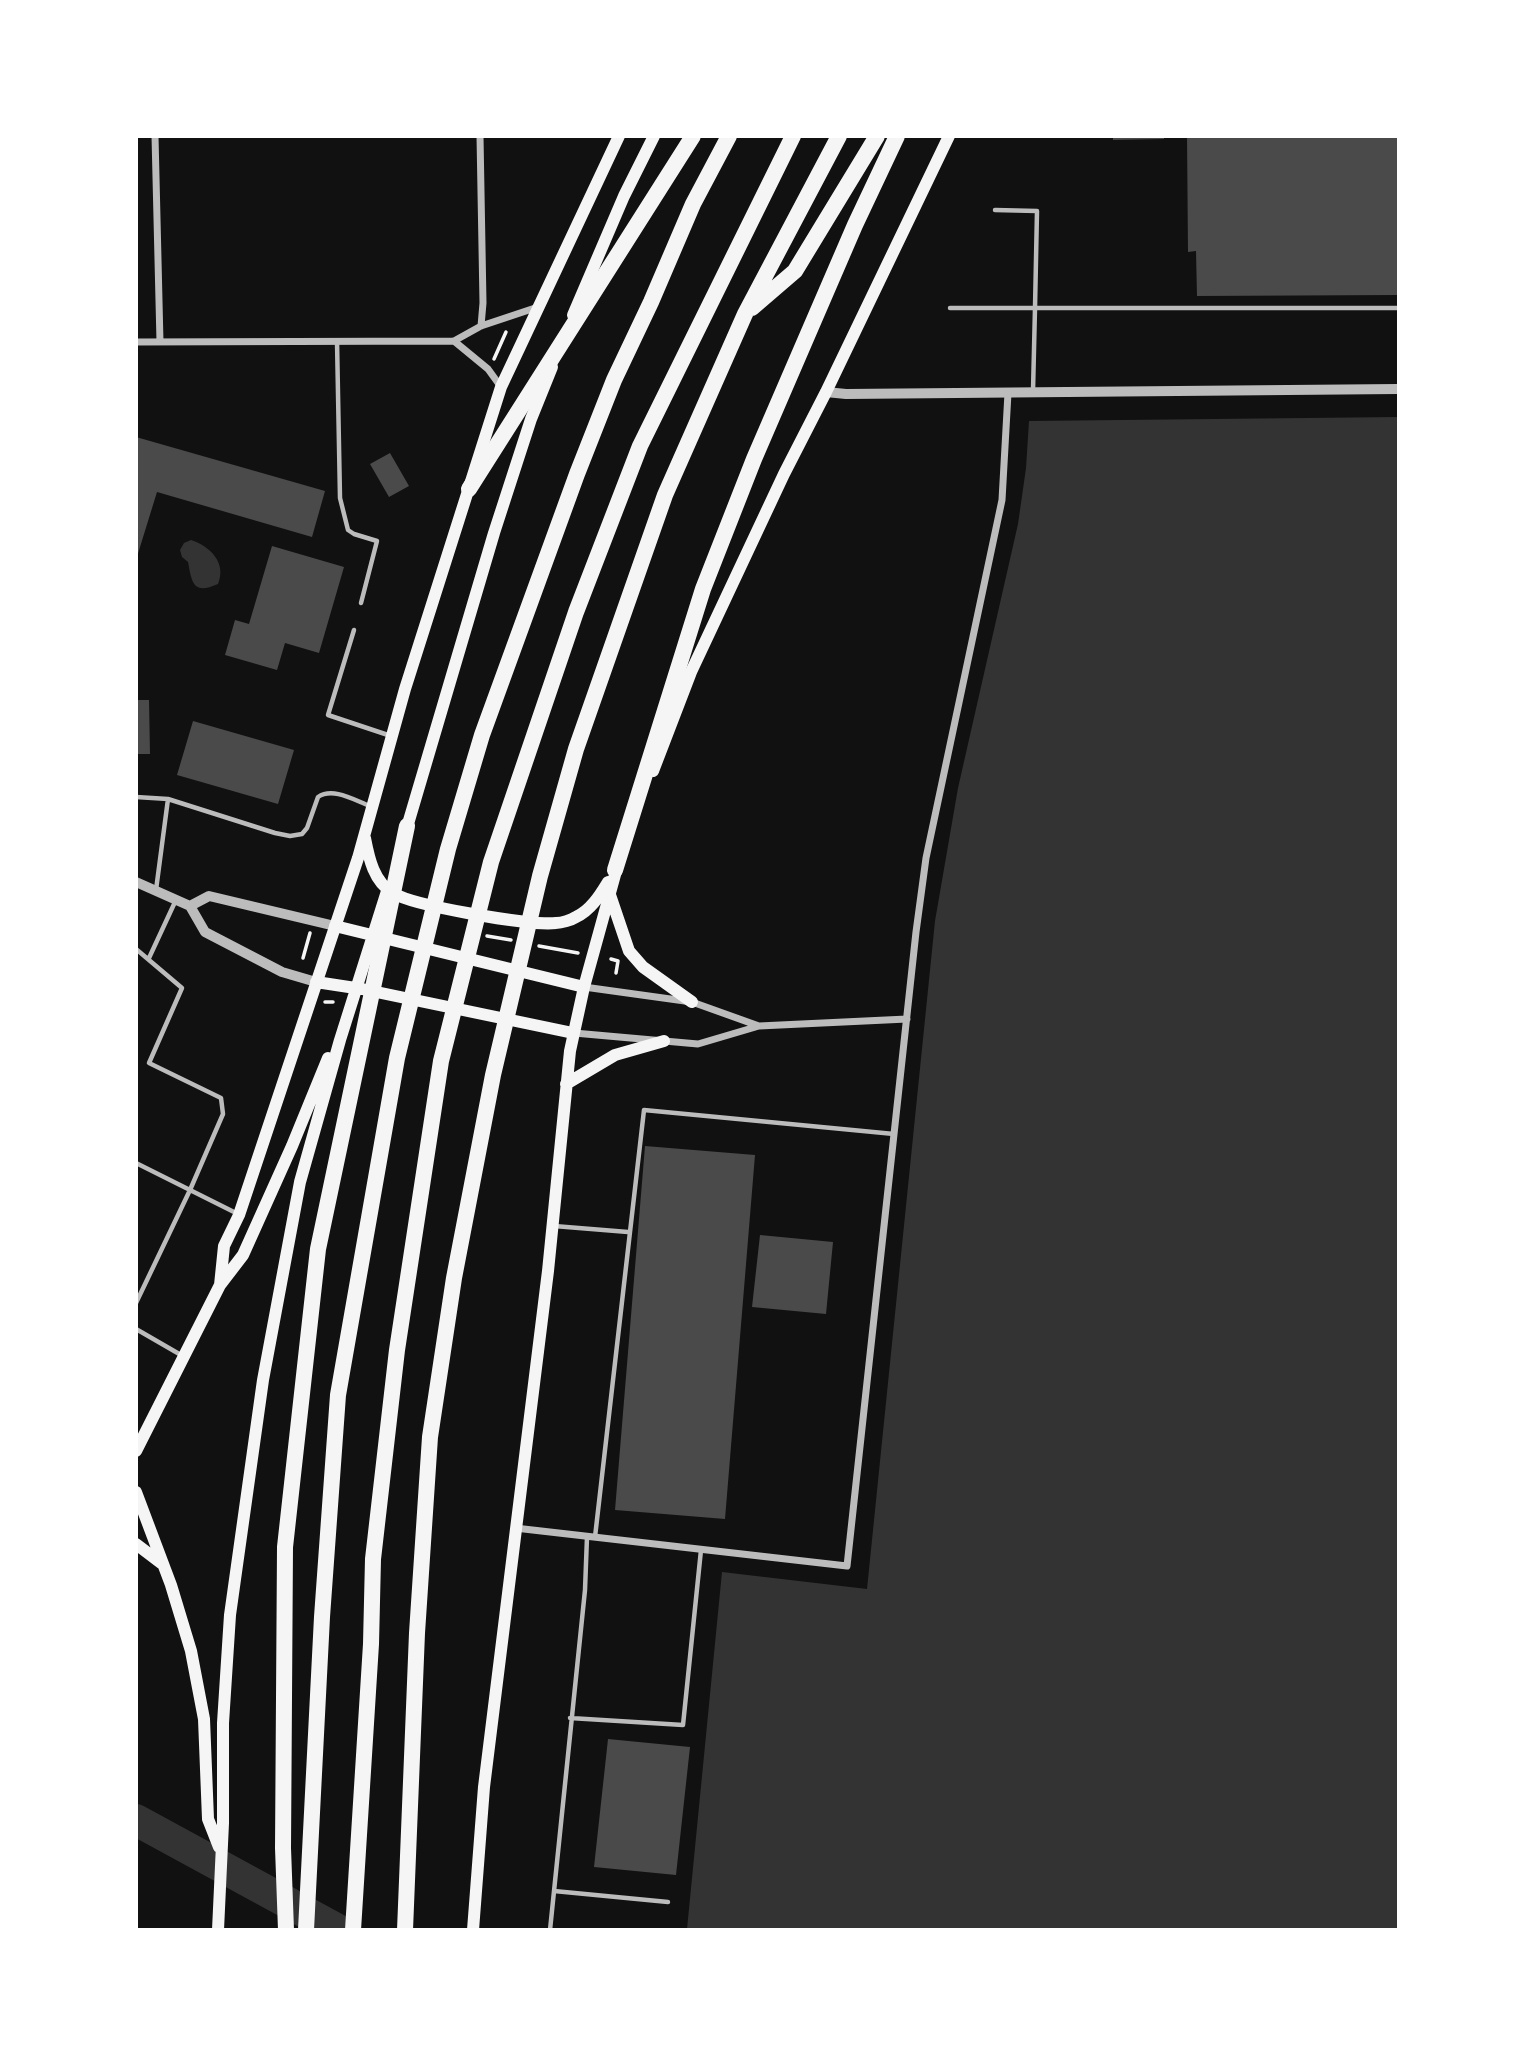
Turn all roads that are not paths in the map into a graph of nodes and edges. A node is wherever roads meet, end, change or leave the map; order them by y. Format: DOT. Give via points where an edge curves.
graph roads {
  1 [pos="155,136"];
  2 [pos="480,136"];
  3 [pos="619,136"];
  4 [pos="654,136"];
  5 [pos="693,136"];
  6 [pos="729,136"];
  7 [pos="793,136"];
  8 [pos="839,136"];
  9 [pos="877,136"];
  10 [pos="897,136"];
  11 [pos="948,136"];
  12 [pos="995,210"];
  13 [pos="539,306"];
  14 [pos="950,308"];
  15 [pos="1035,308"];
  16 [pos="1398,308"];
  17 [pos="745,314"];
  18 [pos="481,326"];
  19 [pos="337,341"];
  20 [pos="454,341"];
  21 [pos="136,342"];
  22 [pos="160,342"];
  23 [pos="501,387"];
  24 [pos="1398,389"];
  25 [pos="826,392"];
  26 [pos="1008,393"];
  27 [pos="1033,393"];
  28 [pos="469,489"];
  29 [pos="361,603"];
  30 [pos="354,630"];
  31 [pos="392,736"];
  32 [pos="136,797"];
  33 [pos="168,799"];
  34 [pos="373,806"];
  35 [pos="407,826"];
  36 [pos="365,834"];
  37 [pos="614,872"];
  38 [pos="136,882"];
  39 [pos="156,890"];
  40 [pos="609,892"];
  41 [pos="176,899"];
  42 [pos="190,906"];
  43 [pos="335,926"];
  44 [pos="136,949"];
  45 [pos="149,958"];
  46 [pos="317,982"];
  47 [pos="584,987"];
  48 [pos="362,989"];
  49 [pos="692,1002"];
  50 [pos="907,1019"];
  51 [pos="759,1026"];
  52 [pos="573,1033"];
  53 [pos="664,1041"];
  54 [pos="566,1084"];
  55 [pos="895,1134"];
  56 [pos="136,1163"];
  57 [pos="190,1190"];
  58 [pos="239,1215"];
  59 [pos="553,1226"];
  60 [pos="629,1233"];
  61 [pos="220,1285"];
  62 [pos="136,1303"];
  63 [pos="136,1329"];
  64 [pos="184,1357"];
  65 [pos="136,1451"];
  66 [pos="136,1492"];
  67 [pos="515,1528"];
  68 [pos="591,1537"];
  69 [pos="136,1544"];
  70 [pos="701,1550"];
  71 [pos="163,1565"];
  72 [pos="570,1718"];
  73 [pos="220,1850"];
  74 [pos="554,1891"];
  75 [pos="668,1902"];
  76 [pos="218,1930"];
  77 [pos="286,1930"];
  78 [pos="306,1930"];
  79 [pos="353,1930"];
  80 [pos="405,1930"];
  81 [pos="473,1930"];
  82 [pos="550,1930"];
  1 -- 22 [label="street"];
  2 -- 18 [label="street"];
  3 -- 13 [label="main road"];
  4 -- 35 [label="main road" via="624,196 531,419"];
  5 -- 28 [label="highway"];
  6 -- 78 [label="highway" via="693,204 614,380 482,735 448,849 397,1058 338,1395"];
  7 -- 79 [label="highway" via="640,446 576,612 491,862 441,1061 397,1350 373,1559"];
  8 -- 17 [label="highway"];
  9 -- 17 [label="highway" via="795,271"];
  10 -- 37 [label="highway" via="754,458 703,589"];
  11 -- 25 [label="main road"];
  12 -- 15 [label="lane" via="1037,211"];
  13 -- 18 [label="street"];
  13 -- 23 [label="main road"];
  14 -- 15 [label="lane"];
  15 -- 16 [label="lane"];
  15 -- 27 [label="lane"];
  17 -- 80 [label="highway" via="665,495 576,749 540,876 494,1075 454,1278 430,1437"];
  18 -- 20 [label="street"];
  19 -- 20 [label="street"];
  19 -- 22 [label="street"];
  19 -- 29 [label="lane" via="340,498 348,530 377,541"];
  20 -- 23 [label="street" via="488,369"];
  21 -- 22 [label="street"];
  23 -- 28 [label="main road"];
  24 -- 27 [label="street"];
  25 -- 26 [label="street"];
  25 -- 37 [label="main road" via="691,672"];
  26 -- 27 [label="street"];
  26 -- 50 [label="street" via="1002,500 926,858"];
  28 -- 31 [label="main road"];
  30 -- 31 [label="lane" via="328,715"];
  31 -- 34 [label="main road"];
  32 -- 33 [label="lane"];
  33 -- 34 [label="lane" via="290,836 307,828 317,797 324,792"];
  33 -- 39 [label="lane"];
  34 -- 36 [label="main road"];
  35 -- 73 [label="main road" via="300,1182 263,1380 230,1615"];
  35 -- 77 [label="highway" via="318,1249 285,1547"];
  36 -- 37 [label="main road" via="376,878 394,894 525,922 557,923 578,917 594,903"];
  36 -- 43 [label="main road"];
  37 -- 40 [label="main road"];
  38 -- 39 [label="street"];
  39 -- 41 [label="street"];
  40 -- 47 [label="main road"];
  40 -- 49 [label="main road" via="629,951 643,967"];
  41 -- 42 [label="street"];
  41 -- 45 [label="lane"];
  42 -- 43 [label="street" via="209,896"];
  42 -- 46 [label="street" via="205,932 282,972"];
  43 -- 46 [label="main road"];
  43 -- 47 [label="main road"];
  44 -- 45 [label="lane"];
  45 -- 57 [label="lane" via="182,988 149,1063 221,1098 223,1114"];
  46 -- 48 [label="main road"];
  46 -- 58 [label="main road"];
  47 -- 49 [label="street"];
  47 -- 52 [label="main road"];
  48 -- 52 [label="main road"];
  48 -- 61 [label="main road" via="337,1036 243,1255"];
  49 -- 51 [label="street"];
  50 -- 51 [label="street"];
  50 -- 55 [label="street"];
  51 -- 53 [label="street" via="698,1044"];
  52 -- 53 [label="street"];
  52 -- 54 [label="main road"];
  53 -- 54 [label="main road" via="615,1055"];
  54 -- 59 [label="main road"];
  55 -- 60 [label="lane" via="644,1110"];
  55 -- 70 [label="street" via="847,1566"];
  56 -- 57 [label="lane"];
  57 -- 58 [label="lane"];
  57 -- 62 [label="lane"];
  58 -- 61 [label="main road" via="224,1246"];
  59 -- 60 [label="lane"];
  59 -- 67 [label="main road"];
  60 -- 68 [label="lane"];
  61 -- 64 [label="main road"];
  63 -- 64 [label="lane"];
  64 -- 65 [label="main road"];
  66 -- 71 [label="main road"];
  67 -- 68 [label="street"];
  67 -- 81 [label="main road" via="484,1787"];
  68 -- 70 [label="street"];
  68 -- 72 [label="lane"];
  69 -- 71 [label="main road"];
  70 -- 72 [label="lane" via="683,1725"];
  71 -- 73 [label="main road" via="191,1651 204,1719 208,1819"];
  72 -- 74 [label="lane"];
  73 -- 76 [label="main road"];
  74 -- 75 [label="lane"];
  74 -- 82 [label="lane"];
}
